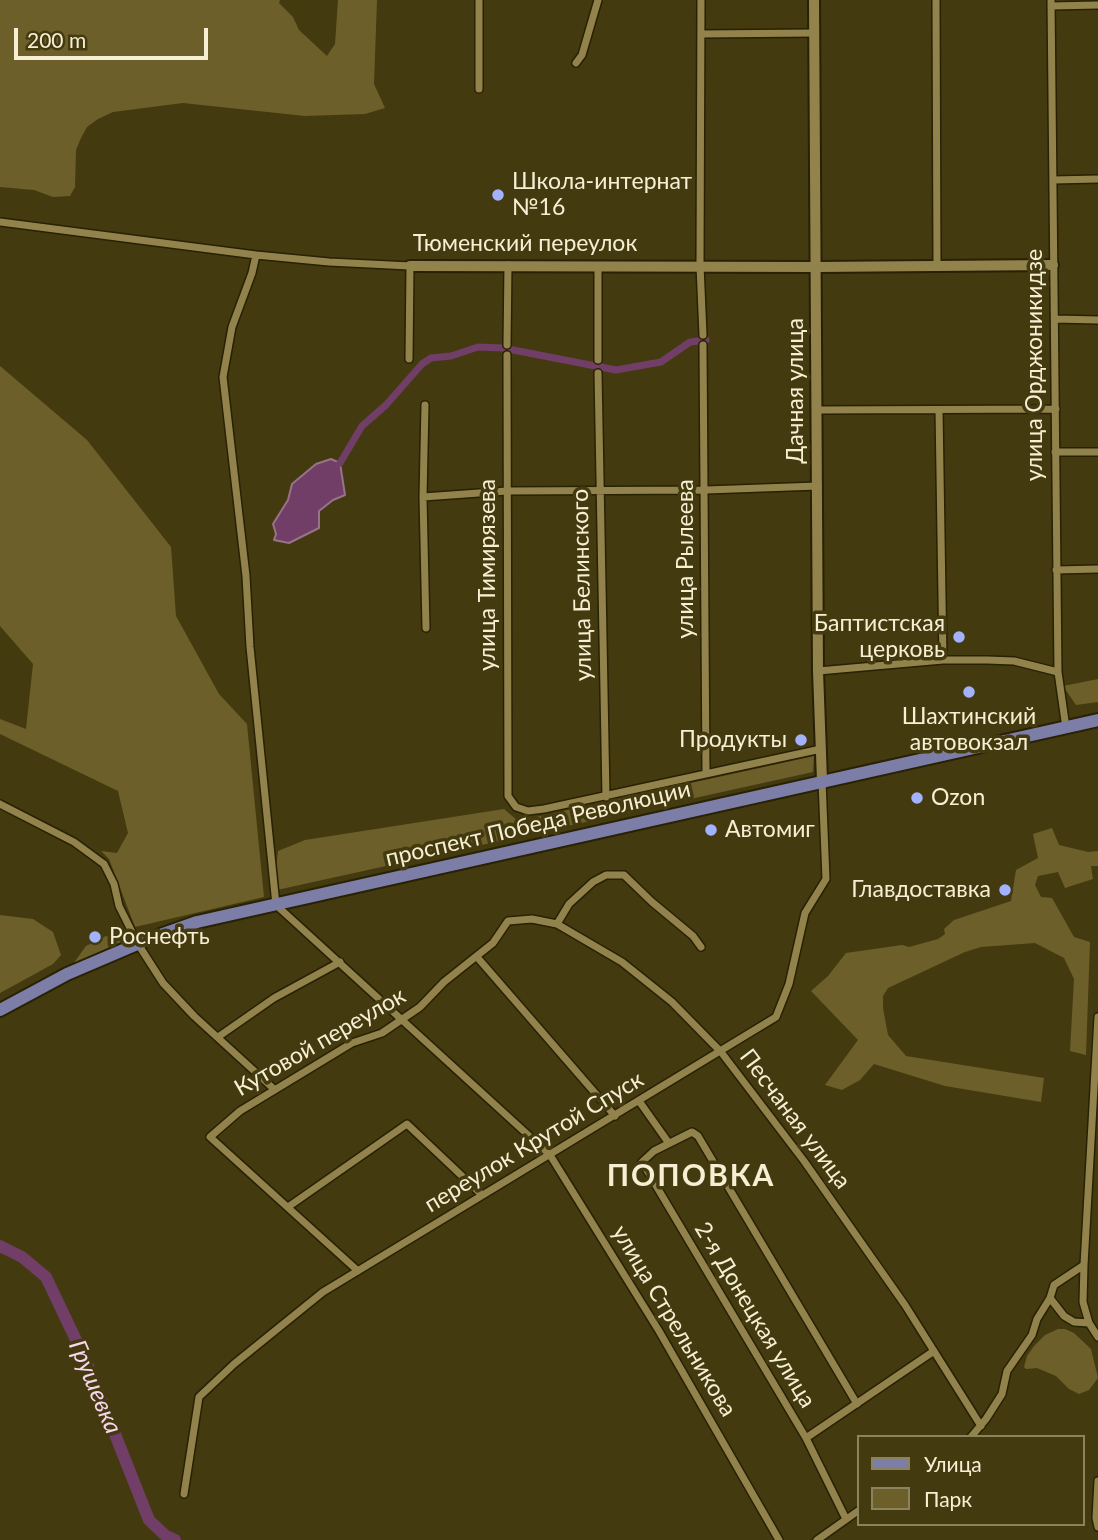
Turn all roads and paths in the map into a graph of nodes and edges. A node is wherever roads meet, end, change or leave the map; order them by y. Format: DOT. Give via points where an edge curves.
graph roads {
  1 [pos="480,0"];
  2 [pos="598,0"];
  3 [pos="701,0"];
  4 [pos="814,0"];
  5 [pos="936,0"];
  6 [pos="1051,3"];
  7 [pos="1098,5"];
  8 [pos="814,33"];
  9 [pos="701,34"];
  10 [pos="576,63"];
  11 [pos="479,89"];
  12 [pos="1098,179"];
  13 [pos="1054,180"];
  14 [pos="0,222"];
  15 [pos="257,255"];
  16 [pos="508,265"];
  17 [pos="700,265"];
  18 [pos="1053,265"];
  19 [pos="410,266"];
  20 [pos="598,266"];
  21 [pos="817,267"];
  22 [pos="937,267"];
  23 [pos="1055,319"];
  24 [pos="1098,320"];
  25 [pos="703,335"];
  26 [pos="507,345"];
  27 [pos="703,345"];
  28 [pos="507,355"];
  29 [pos="409,359"];
  30 [pos="598,360"];
  31 [pos="598,373"];
  32 [pos="425,405"];
  33 [pos="1055,409"];
  34 [pos="817,410"];
  35 [pos="939,410"];
  36 [pos="1055,452"];
  37 [pos="1098,452"];
  38 [pos="818,486"];
  39 [pos="706,490"];
  40 [pos="507,491"];
  41 [pos="599,491"];
  42 [pos="423,497"];
  43 [pos="1098,569"];
  44 [pos="1056,570"];
  45 [pos="426,628"];
  46 [pos="943,660"];
  47 [pos="818,671"];
  48 [pos="1058,672"];
  49 [pos="1098,720"];
  50 [pos="1066,728"];
  51 [pos="821,749"];
  52 [pos="706,773"];
  53 [pos="822,781"];
  54 [pos="606,797"];
  55 [pos="0,804"];
  56 [pos="276,905"];
  57 [pos="508,921"];
  58 [pos="557,924"];
  59 [pos="138,944"];
  60 [pos="701,947"];
  61 [pos="477,957"];
  62 [pos="340,962"];
  63 [pos="0,1010"];
  64 [pos="1098,1017"];
  65 [pos="402,1019"];
  66 [pos="218,1037"];
  67 [pos="721,1052"];
  68 [pos="275,1090"];
  69 [pos="639,1101"];
  70 [pos="615,1116"];
  71 [pos="668,1142"];
  72 [pos="550,1154"];
  73 [pos="481,1194"];
  74 [pos="288,1207"];
  75 [pos="1084,1265"];
  76 [pos="358,1271"];
  77 [pos="1051,1298"];
  78 [pos="1088,1323"];
  79 [pos="1098,1337"];
  80 [pos="934,1350"];
  81 [pos="857,1404"];
  82 [pos="981,1426"];
  83 [pos="973,1435"];
  84 [pos="806,1438"];
  85 [pos="1098,1481"];
  86 [pos="184,1494"];
  87 [pos="856,1512"];
  88 [pos="846,1519"];
  89 [pos="1098,1527"];
  90 [pos="779,1540"];
  91 [pos="817,1540"];
  1 -- 11 [label="street"];
  2 -- 10 [label="street"];
  3 -- 9 [label="street"];
  4 -- 8 [label="street, Дачная улица"];
  5 -- 22 [label="street"];
  6 -- 7 [label="street"];
  6 -- 13 [label="street, улица Орджоникидзе"];
  8 -- 9 [label="street"];
  8 -- 21 [label="street, Дачная улица"];
  9 -- 17 [label="street"];
  12 -- 13 [label="street"];
  13 -- 18 [label="street, улица Орджоникидзе"];
  14 -- 15 [label="street, Тюменский переулок"];
  15 -- 19 [label="street, Тюменский переулок"];
  15 -- 56 [label="street" via="232,327 223,377"];
  16 -- 19 [label="street, Тюменский переулок"];
  16 -- 20 [label="street, Тюменский переулок"];
  16 -- 26 [label="street"];
  17 -- 20 [label="street, Тюменский переулок"];
  17 -- 21 [label="street, Тюменский переулок"];
  17 -- 25 [label="street"];
  18 -- 22 [label="street, Тюменский переулок"];
  18 -- 23 [label="street, улица Орджоникидзе"];
  19 -- 29 [label="street"];
  20 -- 30 [label="street"];
  21 -- 22 [label="street, Тюменский переулок"];
  21 -- 34 [label="street, Дачная улица"];
  23 -- 24 [label="street"];
  23 -- 33 [label="street, улица Орджоникидзе"];
  27 -- 39 [label="street, улица Рылеева"];
  28 -- 40 [label="street, улица Тимирязева"];
  31 -- 41 [label="street, улица Белинского"];
  32 -- 42 [label="street"];
  33 -- 35 [label="street"];
  33 -- 36 [label="street, улица Орджоникидзе"];
  34 -- 35 [label="street"];
  34 -- 38 [label="street, Дачная улица"];
  35 -- 46 [label="street"];
  36 -- 37 [label="street"];
  36 -- 44 [label="street, улица Орджоникидзе"];
  38 -- 39 [label="street"];
  38 -- 47 [label="street, Дачная улица"];
  39 -- 41 [label="street"];
  39 -- 52 [label="street, улица Рылеева"];
  40 -- 41 [label="street"];
  40 -- 42 [label="street"];
  40 -- 54 [label="street, улица Тимирязева" via="508,796 516,807 528,811"];
  41 -- 54 [label="street, улица Белинского"];
  42 -- 45 [label="street"];
  43 -- 44 [label="street"];
  44 -- 48 [label="street, улица Орджоникидзе"];
  46 -- 47 [label="street"];
  46 -- 48 [label="street" via="1014,662"];
  47 -- 51 [label="street, Дачная улица"];
  48 -- 50 [label="street, улица Орджоникидзе"];
  49 -- 50 [label="main road, проспект Победа Революции"];
  50 -- 53 [label="main road, проспект Победа Революции"];
  51 -- 52 [label="street"];
  51 -- 53 [label="street, Дачная улица"];
  52 -- 54 [label="street"];
  53 -- 56 [label="main road, проспект Победа Революции"];
  53 -- 67 [label="street, переулок Крутой Спуск" via="827,879 805,913 789,984 776,1017"];
  55 -- 59 [label="street" via="74,842 104,864"];
  56 -- 59 [label="main road, проспект Победа Революции" via="197,922"];
  56 -- 62 [label="street, улица Стрельникова"];
  57 -- 58 [label="street, Песчаная улица"];
  57 -- 61 [label="street, Кутовой переулок"];
  58 -- 60 [label="street" via="569,904 593,882 606,875 624,874"];
  58 -- 67 [label="street, Песчаная улица" via="622,962 672,1002"];
  59 -- 63 [label="main road, проспект Победа Революции" via="67,974"];
  59 -- 66 [label="street" via="163,983"];
  61 -- 65 [label="street, Кутовой переулок"];
  61 -- 70 [label="street"];
  62 -- 65 [label="street, улица Стрельникова"];
  62 -- 66 [label="street" via="274,998"];
  64 -- 75 [label="street"];
  65 -- 68 [label="street, Кутовой переулок"];
  65 -- 72 [label="street, улица Стрельникова"];
  66 -- 68 [label="street"];
  67 -- 69 [label="street, переулок Крутой Спуск"];
  67 -- 80 [label="street, Песчаная улица" via="804,1161"];
  68 -- 74 [label="street, Кутовой переулок" via="210,1137"];
  69 -- 70 [label="street, переулок Крутой Спуск"];
  69 -- 71 [label="street"];
  70 -- 72 [label="street, переулок Крутой Спуск"];
  71 -- 81 [label="street" via="692,1132 698,1136"];
  71 -- 84 [label="street, 2-я Донецкая улица" via="642,1162"];
  72 -- 73 [label="street, переулок Крутой Спуск"];
  72 -- 90 [label="street, улица Стрельникова"];
  73 -- 74 [label="street" via="407,1124"];
  73 -- 76 [label="street, переулок Крутой Спуск"];
  74 -- 76 [label="street"];
  75 -- 77 [label="street" via="1054,1285"];
  75 -- 78 [label="street" via="1083,1302"];
  76 -- 86 [label="street, переулок Крутой Спуск" via="323,1292 199,1397"];
  77 -- 78 [label="street" via="1064,1316"];
  77 -- 82 [label="street" via="1007,1371 1002,1394"];
  78 -- 79 [label="street"];
  80 -- 81 [label="street"];
  80 -- 82 [label="street, Песчаная улица"];
  81 -- 84 [label="street"];
  82 -- 83 [label="street"];
  84 -- 88 [label="street, 2-я Донецкая улица"];
  85 -- 89 [label="street"];
  87 -- 88 [label="street"];
  88 -- 91 [label="street"];
}
